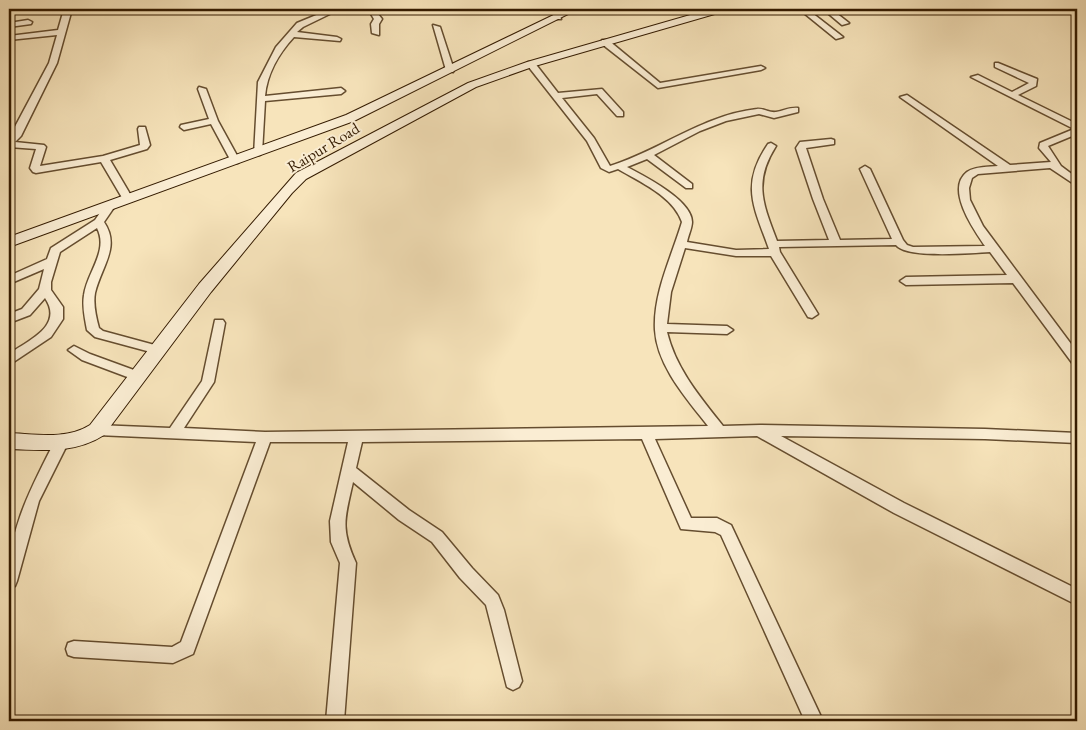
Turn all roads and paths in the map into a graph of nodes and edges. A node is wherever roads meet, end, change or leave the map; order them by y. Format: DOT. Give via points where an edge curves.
graph roads {
  1 [pos="68,9"];
  2 [pos="336,9"];
  3 [pos="371,9"];
  4 [pos="436,9"];
  5 [pos="453,9"];
  6 [pos="573,9"];
  7 [pos="721,9"];
  8 [pos="803,9"];
  9 [pos="827,9"];
  10 [pos="556,13"];
  11 [pos="28,22"];
  12 [pos="845,23"];
  13 [pos="9,25"];
  14 [pos="436,27"];
  15 [pos="62,32"];
  16 [pos="376,33"];
  17 [pos="290,34"];
  18 [pos="839,37"];
  19 [pos="9,38"];
  20 [pos="337,38"];
  21 [pos="605,42"];
  22 [pos="531,64"];
  23 [pos="998,65"];
  24 [pos="761,68"];
  25 [pos="450,70"];
  26 [pos="975,77"];
  27 [pos="202,89"];
  28 [pos="342,91"];
  29 [pos="1012,95"];
  30 [pos="556,96"];
  31 [pos="904,97"];
  32 [pos="261,98"];
  33 [pos="795,110"];
  34 [pos="620,114"];
  35 [pos="214,121"];
  36 [pos="184,127"];
  37 [pos="142,129"];
  38 [pos="1077,129"];
  39 [pos="831,142"];
  40 [pos="9,144"];
  41 [pos="771,146"];
  42 [pos="257,153"];
  43 [pos="648,155"];
  44 [pos="104,159"];
  45 [pos="235,161"];
  46 [pos="621,167"];
  47 [pos="1057,167"];
  48 [pos="1007,168"];
  49 [pos="865,169"];
  50 [pos="1075,179"];
  51 [pos="688,186"];
  52 [pos="128,199"];
  53 [pos="110,206"];
  54 [pos="99,222"];
  55 [pos="10,241"];
  56 [pos="899,242"];
  57 [pos="836,243"];
  58 [pos="681,244"];
  59 [pos="774,249"];
  60 [pos="993,249"];
  61 [pos="50,262"];
  62 [pos="9,280"];
  63 [pos="1016,280"];
  64 [pos="906,281"];
  65 [pos="45,290"];
  66 [pos="812,314"];
  67 [pos="9,319"];
  68 [pos="219,323"];
  69 [pos="661,328"];
  70 [pos="727,330"];
  71 [pos="74,350"];
  72 [pos="158,350"];
  73 [pos="9,360"];
  74 [pos="1077,360"];
  75 [pos="138,376"];
  76 [pos="97,430"];
  77 [pos="760,430"];
  78 [pos="719,431"];
  79 [pos="174,434"];
  80 [pos="646,434"];
  81 [pos="356,436"];
  82 [pos="265,437"];
  83 [pos="1077,438"];
  84 [pos="9,441"];
  85 [pos="62,441"];
  86 [pos="348,470"];
  87 [pos="9,581"];
  88 [pos="1077,597"];
  89 [pos="74,649"];
  90 [pos="513,680"];
  91 [pos="335,721"];
  92 [pos="814,721"];
  1 -- 15 [label="street"];
  2 -- 17 [label="street"];
  3 -- 16 [label="street" via="378,19"];
  4 -- 5 [label="street"];
  6 -- 10 [label="main road"];
  7 -- 21 [label="main road, Raipur Road"];
  8 -- 18 [label="street"];
  9 -- 12 [label="street"];
  10 -- 25 [label="main road"];
  11 -- 13 [label="street"];
  14 -- 25 [label="street"];
  15 -- 19 [label="street"];
  15 -- 40 [label="street" via="53,62"];
  17 -- 20 [label="street"];
  17 -- 32 [label="street" via="266,72"];
  21 -- 22 [label="main road, Raipur Road"];
  21 -- 24 [label="street" via="658,86"];
  22 -- 30 [label="street"];
  22 -- 72 [label="main road, Raipur Road" via="459,91 301,176 205,288"];
  23 -- 29 [label="street" via="1034,81"];
  25 -- 42 [label="main road" via="350,118"];
  26 -- 29 [label="street"];
  27 -- 35 [label="street"];
  28 -- 32 [label="street"];
  29 -- 38 [label="street"];
  30 -- 34 [label="street" via="599,91"];
  30 -- 46 [label="street" via="591,140 604,166 611,169"];
  31 -- 48 [label="street"];
  32 -- 42 [label="street"];
  33 -- 43 [label="street" via="776,115 759,111 723,119"];
  35 -- 36 [label="street"];
  35 -- 45 [label="street"];
  37 -- 44 [label="street" via="144,147"];
  38 -- 47 [label="street" via="1043,145 1055,158"];
  39 -- 57 [label="street" via="808,142 801,148"];
  40 -- 44 [label="street" via="41,147 36,170"];
  41 -- 59 [label="street" via="758,166 756,188"];
  42 -- 45 [label="main road"];
  43 -- 46 [label="street"];
  43 -- 51 [label="street"];
  44 -- 52 [label="street"];
  45 -- 52 [label="main road"];
  46 -- 58 [label="street" via="682,208 687,222"];
  47 -- 48 [label="street"];
  47 -- 50 [label="street"];
  48 -- 60 [label="street" via="973,172 964,181 968,210"];
  49 -- 56 [label="street"];
  52 -- 53 [label="main road"];
  53 -- 54 [label="street"];
  53 -- 55 [label="main road"];
  54 -- 61 [label="street" via="57,248"];
  54 -- 72 [label="street" via="106,233 102,265 89,297 93,330"];
  56 -- 57 [label="street"];
  56 -- 60 [label="street" via="912,250"];
  57 -- 59 [label="street"];
  58 -- 59 [label="street" via="736,253 771,252"];
  58 -- 69 [label="street" via="666,290"];
  59 -- 66 [label="street"];
  60 -- 63 [label="street"];
  61 -- 62 [label="street"];
  61 -- 65 [label="street"];
  63 -- 64 [label="street"];
  63 -- 74 [label="street"];
  65 -- 67 [label="street" via="26,312"];
  65 -- 73 [label="street" via="58,310 53,326 37,342"];
  68 -- 79 [label="street" via="208,382"];
  69 -- 70 [label="street"];
  69 -- 78 [label="street" via="672,363"];
  71 -- 75 [label="street"];
  72 -- 75 [label="main road, Raipur Road"];
  75 -- 76 [label="main road, Raipur Road"];
  76 -- 79 [label="street"];
  76 -- 85 [label="main road, Raipur Road" via="84,439"];
  77 -- 78 [label="street"];
  77 -- 83 [label="street"];
  77 -- 88 [label="street" via="899,508"];
  78 -- 80 [label="street"];
  79 -- 82 [label="street"];
  80 -- 81 [label="street"];
  80 -- 92 [label="street" via="686,524 716,525 726,530"];
  81 -- 82 [label="street"];
  81 -- 86 [label="street"];
  82 -- 89 [label="street" via="187,648 173,655"];
  84 -- 85 [label="main road, Raipur Road"];
  85 -- 87 [label="street" via="32,501"];
  86 -- 90 [label="street" via="437,537 492,600"];
  86 -- 91 [label="street" via="337,520 339,542 348,563"];
}
